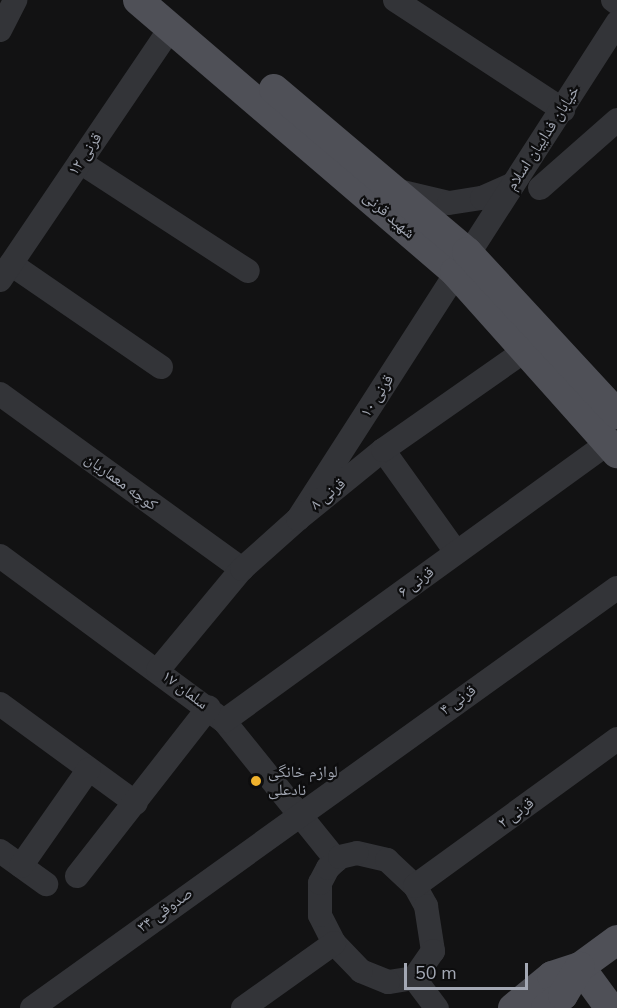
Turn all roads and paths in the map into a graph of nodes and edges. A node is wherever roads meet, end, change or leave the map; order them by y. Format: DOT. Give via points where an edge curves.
graph roads {
  1 [pos="15,0"];
  2 [pos="138,0"];
  3 [pos="395,0"];
  4 [pos="613,0"];
  5 [pos="617,3"];
  6 [pos="170,14"];
  7 [pos="0,30"];
  8 [pos="615,31"];
  9 [pos="563,110"];
  10 [pos="617,120"];
  11 [pos="80,162"];
  12 [pos="513,184"];
  13 [pos="540,188"];
  14 [pos="392,189"];
  15 [pos="461,262"];
  16 [pos="5,272"];
  17 [pos="248,272"];
  18 [pos="526,350"];
  19 [pos="161,367"];
  20 [pos="0,394"];
  21 [pos="617,414"];
  22 [pos="613,448"];
  23 [pos="382,450"];
  24 [pos="298,519"];
  25 [pos="456,552"];
  26 [pos="0,556"];
  27 [pos="242,569"];
  28 [pos="617,588"];
  29 [pos="158,670"];
  30 [pos="0,704"];
  31 [pos="217,714"];
  32 [pos="617,739"];
  33 [pos="89,769"];
  34 [pos="136,803"];
  35 [pos="298,812"];
  36 [pos="0,851"];
  37 [pos="336,861"];
  38 [pos="21,866"];
  39 [pos="77,876"];
  40 [pos="46,884"];
  41 [pos="415,886"];
  42 [pos="617,940"];
  43 [pos="334,943"];
  44 [pos="580,967"];
  45 [pos="414,978"];
  46 [pos="32,1008"];
  47 [pos="243,1008"];
  48 [pos="437,1008"];
  49 [pos="513,1008"];
  50 [pos="546,1008"];
  51 [pos="610,1008"];
  1 -- 7 [label="street"];
  2 -- 6 [label="main road, شهید قرنی"];
  3 -- 9 [label="street"];
  4 -- 5 [label="street"];
  6 -- 11 [label="street, قرنی ۱۲"];
  6 -- 14 [label="main road, شهید قرنی"];
  6 -- 15 [label="main road, شهید قرنی"];
  8 -- 9 [label="street, خیابان فداییان اسلام"];
  9 -- 12 [label="street, خیابان فداییان اسلام"];
  10 -- 13 [label="street"];
  11 -- 16 [label="street, قرنی ۱۲"];
  11 -- 17 [label="street"];
  12 -- 14 [label="street" via="482,198 448,203"];
  12 -- 15 [label="street, خیابان فداییان اسلام"];
  14 -- 15 [label="main road, شهید قرنی"];
  15 -- 18 [label="main road, شهید قرنی"];
  15 -- 21 [label="main road, شهید قرنی"];
  15 -- 24 [label="street, قرنی ۱۰"];
  16 -- 19 [label="street"];
  18 -- 22 [label="main road, شهید قرنی"];
  18 -- 23 [label="street, قرنی ۸"];
  20 -- 27 [label="street, کوچه معماریان"];
  22 -- 25 [label="street, قرنی ۶"];
  23 -- 24 [label="street, قرنی ۸"];
  23 -- 25 [label="street"];
  24 -- 27 [label="street, قرنی ۸"];
  25 -- 31 [label="street, قرنی ۶"];
  26 -- 29 [label="street, سلمان ۱۷"];
  27 -- 29 [label="street, قرنی ۸"];
  28 -- 35 [label="street, قرنی ۴"];
  29 -- 31 [label="street, سلمان ۱۷"];
  30 -- 33 [label="street"];
  31 -- 34 [label="street, قرنی ۶"];
  31 -- 35 [label="street, سلمان ۱۷"];
  32 -- 41 [label="street, قرنی ۲"];
  33 -- 34 [label="street"];
  33 -- 38 [label="street"];
  34 -- 39 [label="street, قرنی ۶"];
  35 -- 37 [label="street, سلمان ۱۷"];
  35 -- 46 [label="street, صدوقی ۳۴"];
  36 -- 38 [label="street"];
  37 -- 41 [label="street" via="357,853 372,854 387,860"];
  37 -- 43 [label="street" via="320,883 318,897 320,915"];
  38 -- 40 [label="street"];
  41 -- 45 [label="street" via="434,939 427,964"];
  42 -- 44 [label="main road"];
  43 -- 45 [label="street" via="374,979 400,983"];
  43 -- 47 [label="street"];
  44 -- 49 [label="main road" via="552,976"];
  44 -- 50 [label="main road" via="563,995"];
  44 -- 51 [label="main road"];
  45 -- 48 [label="street"];
}
